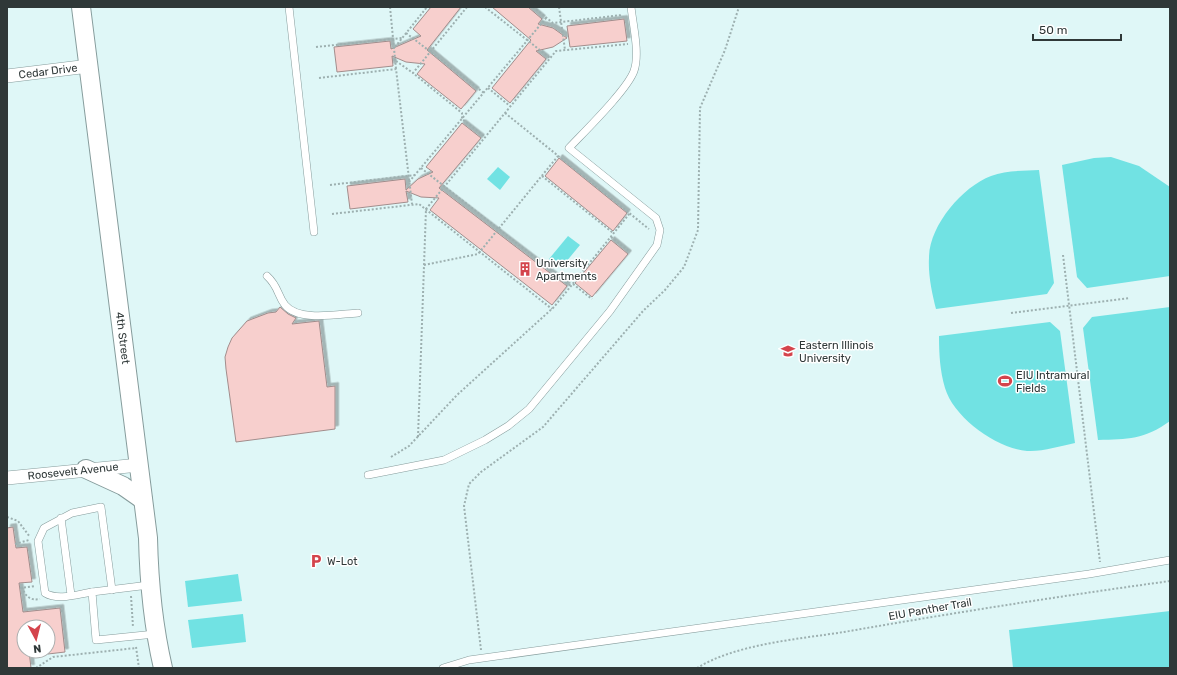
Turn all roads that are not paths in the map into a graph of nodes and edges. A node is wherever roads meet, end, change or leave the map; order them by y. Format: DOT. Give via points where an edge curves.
graph roads {
  1 [pos="81,7"];
  2 [pos="289,7"];
  3 [pos="631,10"];
  4 [pos="89,66"];
  5 [pos="7,76"];
  6 [pos="314,232"];
  7 [pos="267,276"];
  8 [pos="358,313"];
  9 [pos="139,465"];
  10 [pos="86,469"];
  11 [pos="368,475"];
  12 [pos="7,478"];
  13 [pos="143,500"];
  14 [pos="61,518"];
  15 [pos="1170,560"];
  16 [pos="149,585"];
  17 [pos="112,590"];
  18 [pos="92,592"];
  19 [pos="71,595"];
  20 [pos="155,634"];
  21 [pos="163,668"];
  22 [pos="443,668"];
  1 -- 4 [label="street, 4th Street"];
  2 -- 6 [label="lane"];
  3 -- 11 [label="lane" via="636,57 634,71 625,85 569,148 656,218 660,230 657,245 610,311 528,409 508,426 466,451 444,460"];
  4 -- 5 [label="street, Cedar Drive"];
  4 -- 9 [label="street, 4th Street"];
  7 -- 8 [label="lane" via="275,284 285,305 296,313"];
  9 -- 10 [label="street, Roosevelt Avenue"];
  9 -- 13 [label="street, 4th Street"];
  10 -- 12 [label="street, Roosevelt Avenue"];
  10 -- 13 [label="street" via="118,483"];
  13 -- 16 [label="street, 4th Street" via="148,538"];
  14 -- 17 [label="lane" via="82,510 101,507"];
  14 -- 19 [label="lane"];
  14 -- 19 [label="lane" via="44,528 38,541 43,589 50,596"];
  15 -- 22 [label="lane" via="1102,572 469,660"];
  16 -- 17 [label="lane"];
  16 -- 20 [label="street, 4th Street"];
  17 -- 18 [label="lane"];
  18 -- 19 [label="lane"];
  18 -- 20 [label="lane" via="96,640"];
  20 -- 21 [label="street, 4th Street"];
}
